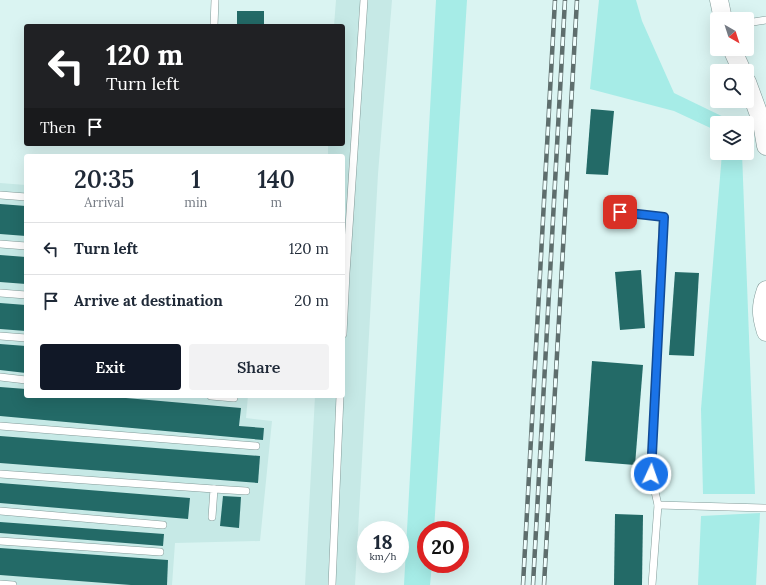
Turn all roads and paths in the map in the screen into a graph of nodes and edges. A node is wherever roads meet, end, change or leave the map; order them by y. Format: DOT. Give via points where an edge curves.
graph roads {
  1 [pos="215,0"];
  2 [pos="364,0"];
  3 [pos="720,0"];
  4 [pos="722,12"];
  5 [pos="766,20"];
  6 [pos="754,22"];
  7 [pos="214,24"];
  8 [pos="754,102"];
  9 [pos="766,146"];
  10 [pos="0,195"];
  11 [pos="24,197"];
  12 [pos="620,212"];
  13 [pos="0,244"];
  14 [pos="24,246"];
  15 [pos="766,290"];
  16 [pos="0,293"];
  17 [pos="345,293"];
  18 [pos="24,295"];
  19 [pos="766,332"];
  20 [pos="0,336"];
  21 [pos="24,338"];
  22 [pos="0,377"];
  23 [pos="24,380"];
  24 [pos="340,398"];
  25 [pos="0,426"];
  26 [pos="256,446"];
  27 [pos="0,474"];
  28 [pos="214,489"];
  29 [pos="246,491"];
  30 [pos="658,505"];
  31 [pos="766,508"];
  32 [pos="0,512"];
  33 [pos="212,517"];
  34 [pos="163,526"];
  35 [pos="0,541"];
  36 [pos="160,552"];
  37 [pos="0,584"];
  38 [pos="13,585"];
  39 [pos="332,585"];
  40 [pos="652,585"];
  1 -- 7 [label="lane"];
  2 -- 17 [label="lane"];
  3 -- 4 [label="street"];
  5 -- 6 [label="lane"];
  8 -- 9 [label="street"];
  10 -- 11 [label="lane"];
  12 -- 30 [label="lane" via="664,217 651,474"];
  13 -- 14 [label="lane"];
  15 -- 19 [label="street" via="761,304"];
  16 -- 18 [label="lane"];
  20 -- 21 [label="lane"];
  22 -- 23 [label="lane"];
  24 -- 39 [label="lane"];
  25 -- 26 [label="lane"];
  27 -- 28 [label="lane"];
  28 -- 29 [label="lane"];
  28 -- 33 [label="lane"];
  30 -- 31 [label="lane"];
  30 -- 40 [label="lane"];
  32 -- 34 [label="lane"];
  35 -- 36 [label="lane"];
  37 -- 38 [label="lane"];
}
